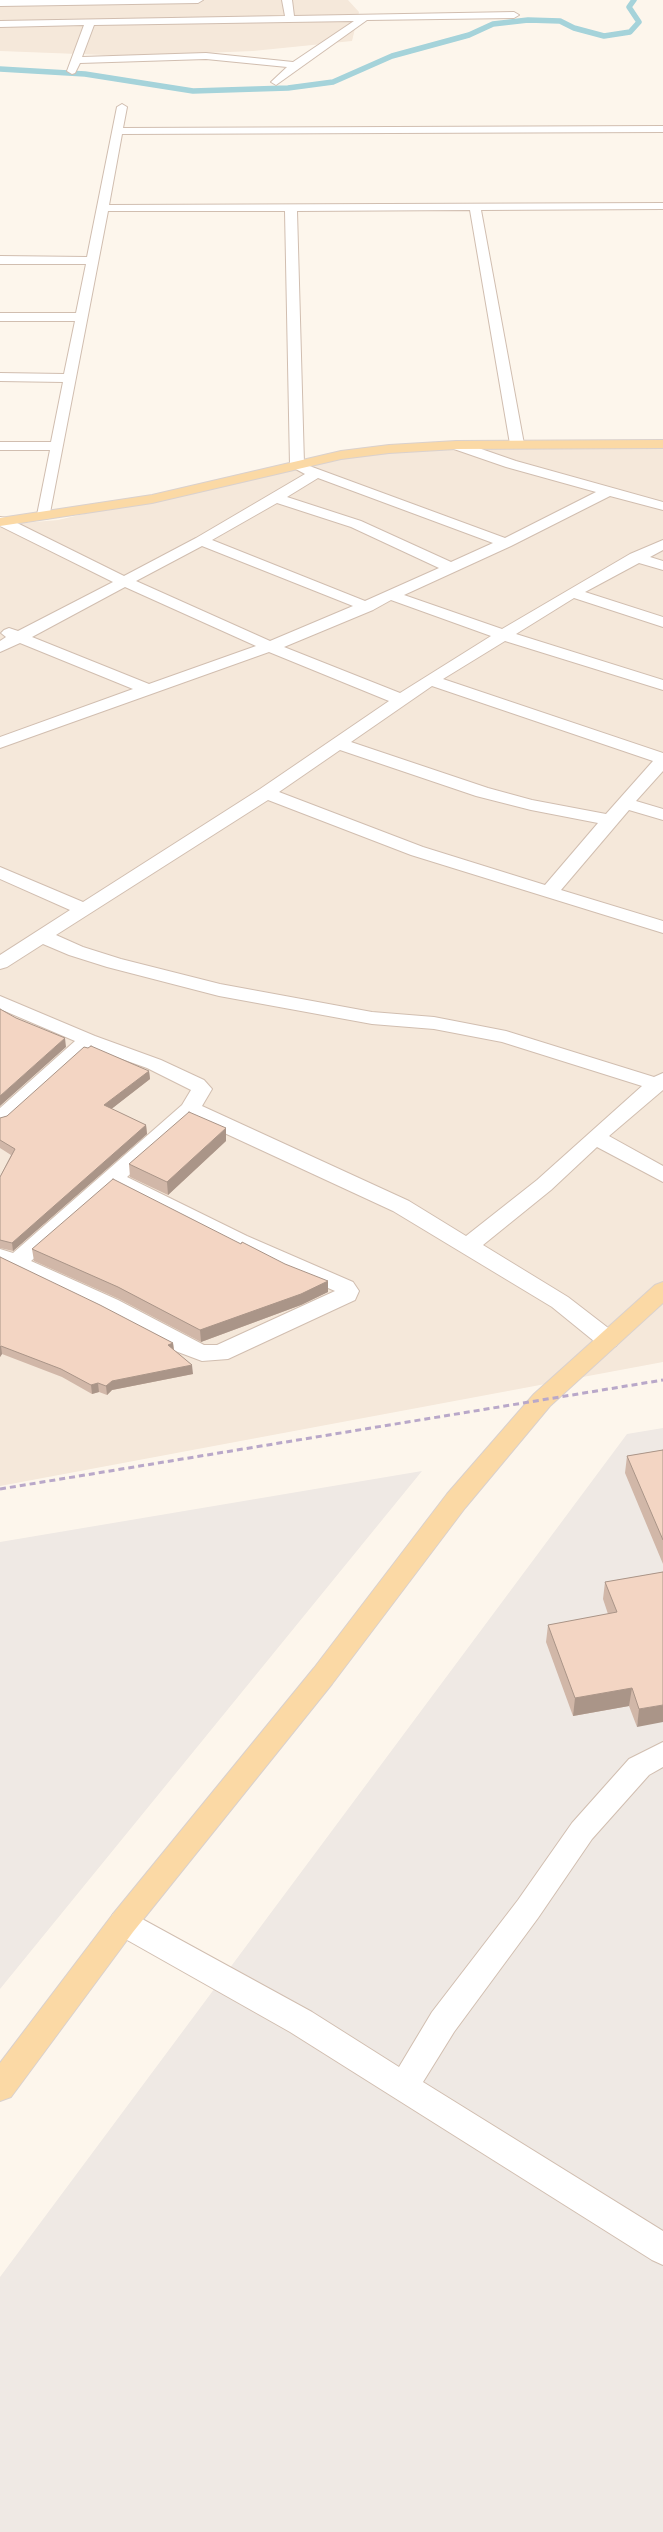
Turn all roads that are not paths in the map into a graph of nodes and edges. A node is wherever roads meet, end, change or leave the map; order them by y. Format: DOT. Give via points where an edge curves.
graph roads {
  1 [pos="198,0"];
  2 [pos="287,0"];
  3 [pos="0,3"];
  4 [pos="392,6"];
  5 [pos="514,15"];
  6 [pos="365,18"];
  7 [pos="393,18"];
  8 [pos="290,19"];
  9 [pos="90,22"];
  10 [pos="0,24"];
  11 [pos="76,60"];
  12 [pos="295,64"];
  13 [pos="72,71"];
  14 [pos="276,82"];
  15 [pos="122,107"];
  16 [pos="663,129"];
  17 [pos="118,131"];
  18 [pos="663,206"];
  19 [pos="291,207"];
  20 [pos="475,207"];
  21 [pos="103,208"];
  22 [pos="0,260"];
  23 [pos="93,261"];
  24 [pos="0,317"];
  25 [pos="82,317"];
  26 [pos="0,377"];
  27 [pos="70,378"];
  28 [pos="456,444"];
  29 [pos="517,444"];
  30 [pos="663,444"];
  31 [pos="0,446"];
  32 [pos="57,446"];
  33 [pos="297,466"];
  34 [pos="317,473"];
  35 [pos="606,492"];
  36 [pos="276,498"];
  37 [pos="663,506"];
  38 [pos="44,515"];
  39 [pos="1,522"];
  40 [pos="201,541"];
  41 [pos="506,543"];
  42 [pos="663,544"];
  43 [pos="635,557"];
  44 [pos="663,566"];
  45 [pos="452,568"];
  46 [pos="123,581"];
  47 [pos="572,593"];
  48 [pos="391,595"];
  49 [pos="368,607"];
  50 [pos="663,622"];
  51 [pos="0,630"];
  52 [pos="505,636"];
  53 [pos="19,637"];
  54 [pos="0,647"];
  55 [pos="270,647"];
  56 [pos="430,680"];
  57 [pos="663,685"];
  58 [pos="148,689"];
  59 [pos="400,699"];
  60 [pos="0,743"];
  61 [pos="336,743"];
  62 [pos="663,760"];
  63 [pos="266,793"];
  64 [pos="625,803"];
  65 [pos="663,815"];
  66 [pos="610,820"];
  67 [pos="0,872"];
  68 [pos="550,891"];
  69 [pos="85,910"];
  70 [pos="663,927"];
  71 [pos="44,937"];
  72 [pos="0,963"];
  73 [pos="0,1002"];
  74 [pos="88,1040"];
  75 [pos="660,1081"];
  76 [pos="190,1109"];
  77 [pos="0,1119"];
  78 [pos="595,1137"];
  79 [pos="663,1175"];
  80 [pos="112,1178"];
  81 [pos="469,1245"];
  82 [pos="8,1260"];
  83 [pos="663,1290"];
  84 [pos="608,1340"];
  85 [pos="663,1753"];
  86 [pos="124,1923"];
  87 [pos="404,2086"];
  88 [pos="0,2087"];
  89 [pos="663,2249"];
  1 -- 3 [label="street"];
  2 -- 8 [label="street"];
  4 -- 7 [label="street"];
  5 -- 7 [label="street"];
  6 -- 7 [label="street"];
  6 -- 8 [label="street"];
  6 -- 12 [label="street"];
  8 -- 9 [label="street"];
  9 -- 10 [label="street"];
  9 -- 11 [label="street"];
  11 -- 12 [label="street" via="206,56"];
  11 -- 13 [label="street"];
  12 -- 14 [label="street"];
  15 -- 17 [label="street"];
  16 -- 17 [label="street"];
  17 -- 21 [label="street"];
  18 -- 20 [label="street"];
  19 -- 20 [label="street"];
  19 -- 21 [label="street"];
  19 -- 33 [label="street"];
  20 -- 29 [label="street"];
  21 -- 23 [label="street"];
  22 -- 23 [label="street"];
  23 -- 25 [label="street"];
  24 -- 25 [label="street"];
  25 -- 27 [label="street"];
  26 -- 27 [label="street"];
  27 -- 32 [label="street"];
  28 -- 29 [label="main road"];
  28 -- 33 [label="main road" via="341,455"];
  28 -- 35 [label="street" via="511,464"];
  29 -- 30 [label="main road"];
  31 -- 32 [label="street"];
  32 -- 38 [label="street"];
  33 -- 34 [label="street"];
  33 -- 38 [label="main road" via="152,499"];
  34 -- 36 [label="street"];
  34 -- 41 [label="street"];
  35 -- 37 [label="street"];
  35 -- 41 [label="street"];
  36 -- 40 [label="street"];
  36 -- 45 [label="street" via="356,524"];
  38 -- 39 [label="main road"];
  39 -- 46 [label="street"];
  40 -- 46 [label="street"];
  40 -- 49 [label="street"];
  41 -- 45 [label="street"];
  42 -- 43 [label="street"];
  43 -- 44 [label="street"];
  43 -- 47 [label="street"];
  45 -- 48 [label="street"];
  46 -- 53 [label="street"];
  46 -- 55 [label="street"];
  47 -- 50 [label="street"];
  47 -- 52 [label="street"];
  48 -- 49 [label="street"];
  48 -- 52 [label="street"];
  49 -- 55 [label="street"];
  51 -- 53 [label="street"];
  52 -- 56 [label="street"];
  52 -- 57 [label="street"];
  53 -- 54 [label="street"];
  53 -- 58 [label="street"];
  55 -- 58 [label="street"];
  55 -- 59 [label="street"];
  56 -- 59 [label="street"];
  56 -- 62 [label="street"];
  58 -- 60 [label="street"];
  59 -- 61 [label="street"];
  61 -- 63 [label="street"];
  61 -- 66 [label="street" via="482,792 531,805"];
  62 -- 64 [label="street"];
  63 -- 68 [label="street" via="417,851"];
  63 -- 69 [label="street"];
  64 -- 65 [label="street"];
  64 -- 66 [label="street"];
  66 -- 68 [label="street"];
  67 -- 69 [label="street"];
  68 -- 70 [label="street"];
  69 -- 71 [label="street"];
  71 -- 72 [label="street"];
  71 -- 75 [label="street" via="114,963 219,990 372,1018 434,1023 492,1034"];
  73 -- 74 [label="street"];
  74 -- 76 [label="street" via="154,1064 197,1084 202,1089"];
  74 -- 77 [label="street"];
  75 -- 78 [label="street"];
  76 -- 80 [label="street"];
  76 -- 81 [label="street" via="401,1206"];
  78 -- 79 [label="street"];
  78 -- 81 [label="street" via="544,1185"];
  80 -- 82 [label="street"];
  80 -- 82 [label="street" via="239,1241 345,1287 347,1295 220,1353 202,1353 178,1343 110,1306"];
  81 -- 84 [label="street" via="560,1302"];
  83 -- 84 [label="main road"];
  84 -- 86 [label="main road" via="542,1400 456,1501 323,1676"];
  85 -- 87 [label="street" via="639,1767 582,1831 528,1909 443,2022"];
  86 -- 87 [label="street" via="301,2022"];
  86 -- 88 [label="main road"];
  87 -- 89 [label="street"];
}
